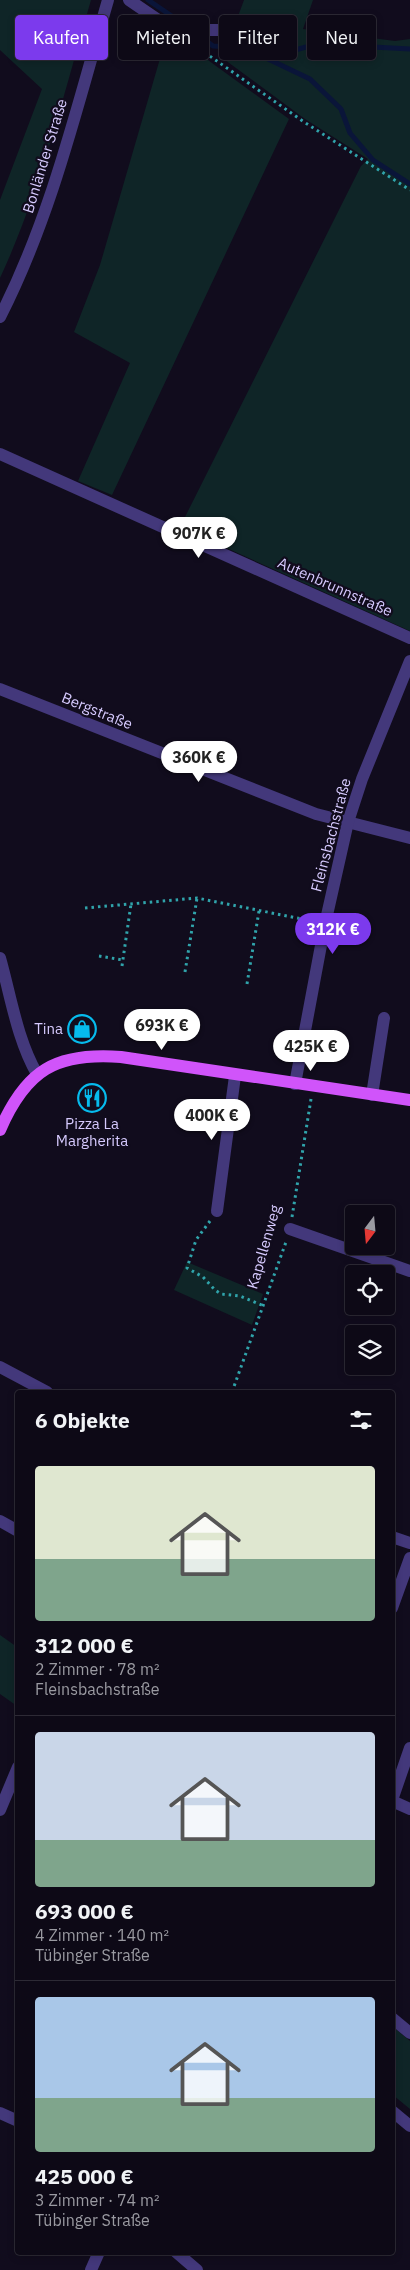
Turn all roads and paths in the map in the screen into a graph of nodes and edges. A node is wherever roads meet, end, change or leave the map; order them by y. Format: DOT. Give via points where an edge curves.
graph roads {
  1 [pos="108,0"];
  2 [pos="129,0"];
  3 [pos="151,15"];
  4 [pos="209,55"];
  5 [pos="410,190"];
  6 [pos="0,317"];
  7 [pos="0,454"];
  8 [pos="410,638"];
  9 [pos="410,661"];
  10 [pos="0,689"];
  11 [pos="348,822"];
  12 [pos="410,838"];
  13 [pos="197,898"];
  14 [pos="131,904"];
  15 [pos="85,908"];
  16 [pos="259,911"];
  17 [pos="325,924"];
  18 [pos="99,956"];
  19 [pos="0,958"];
  20 [pos="123,960"];
  21 [pos="122,966"];
  22 [pos="185,972"];
  23 [pos="247,984"];
  24 [pos="384,1018"];
  25 [pos="37,1074"];
  26 [pos="235,1076"];
  27 [pos="295,1084"];
  28 [pos="324,1088"];
  29 [pos="372,1095"];
  30 [pos="410,1100"];
  31 [pos="0,1130"];
  32 [pos="217,1211"];
  33 [pos="290,1229"];
  34 [pos="410,1271"];
  35 [pos="264,1306"];
  36 [pos="0,1367"];
  37 [pos="43,1390"];
  38 [pos="233,1390"];
  39 [pos="0,1521"];
  40 [pos="15,1528"];
  41 [pos="395,1538"];
  42 [pos="410,1543"];
  43 [pos="410,1558"];
  44 [pos="395,1600"];
  45 [pos="410,1748"];
  46 [pos="9,1783"];
  47 [pos="395,1791"];
  48 [pos="395,1802"];
  49 [pos="410,1809"];
  50 [pos="0,1810"];
  51 [pos="395,2020"];
  52 [pos="410,2033"];
  53 [pos="0,2113"];
  54 [pos="395,2114"];
  55 [pos="15,2120"];
  56 [pos="410,2126"];
  57 [pos="98,2255"];
  58 [pos="180,2255"];
  59 [pos="91,2270"];
  60 [pos="197,2270"];
  1 -- 6 [label="street, Bonländer Straße" via="48,205"];
  2 -- 3 [label="street"];
  4 -- 5 [label="path" via="304,122"];
  7 -- 8 [label="street, Autenbrunnstraße"];
  9 -- 11 [label="street, Fleinsbachstraße"];
  10 -- 11 [label="street, Bergstraße" via="316,814"];
  11 -- 12 [label="street, Bergstraße"];
  11 -- 17 [label="street, Fleinsbachstraße"];
  13 -- 14 [label="path"];
  13 -- 16 [label="path"];
  13 -- 22 [label="path"];
  14 -- 15 [label="path"];
  14 -- 20 [label="path"];
  16 -- 17 [label="path"];
  16 -- 23 [label="path"];
  17 -- 27 [label="street, Fleinsbachstraße"];
  18 -- 20 [label="path"];
  19 -- 25 [label="street" via="21,1037"];
  20 -- 21 [label="path"];
  24 -- 29 [label="street"];
  25 -- 26 [label="main road" via="63,1061 106,1056"];
  25 -- 31 [label="main road" via="16,1099"];
  26 -- 27 [label="main road"];
  26 -- 32 [label="street"];
  27 -- 28 [label="main road"];
  28 -- 29 [label="main road"];
  28 -- 33 [label="path, Kapellenweg" via="322,1097 312,1096"];
  29 -- 30 [label="main road"];
  32 -- 35 [label="path" via="196,1240 188,1268 221,1294 240,1296"];
  33 -- 34 [label="street"];
  33 -- 35 [label="path, Kapellenweg"];
  35 -- 38 [label="path, Kapellenweg"];
  36 -- 37 [label="street"];
  39 -- 40 [label="street"];
  41 -- 42 [label="street"];
  43 -- 44 [label="street"];
  45 -- 47 [label="street"];
  46 -- 50 [label="street"];
  48 -- 49 [label="street"];
  51 -- 52 [label="street"];
  53 -- 55 [label="street"];
  54 -- 56 [label="street"];
  57 -- 59 [label="street"];
  58 -- 60 [label="street"];
}
